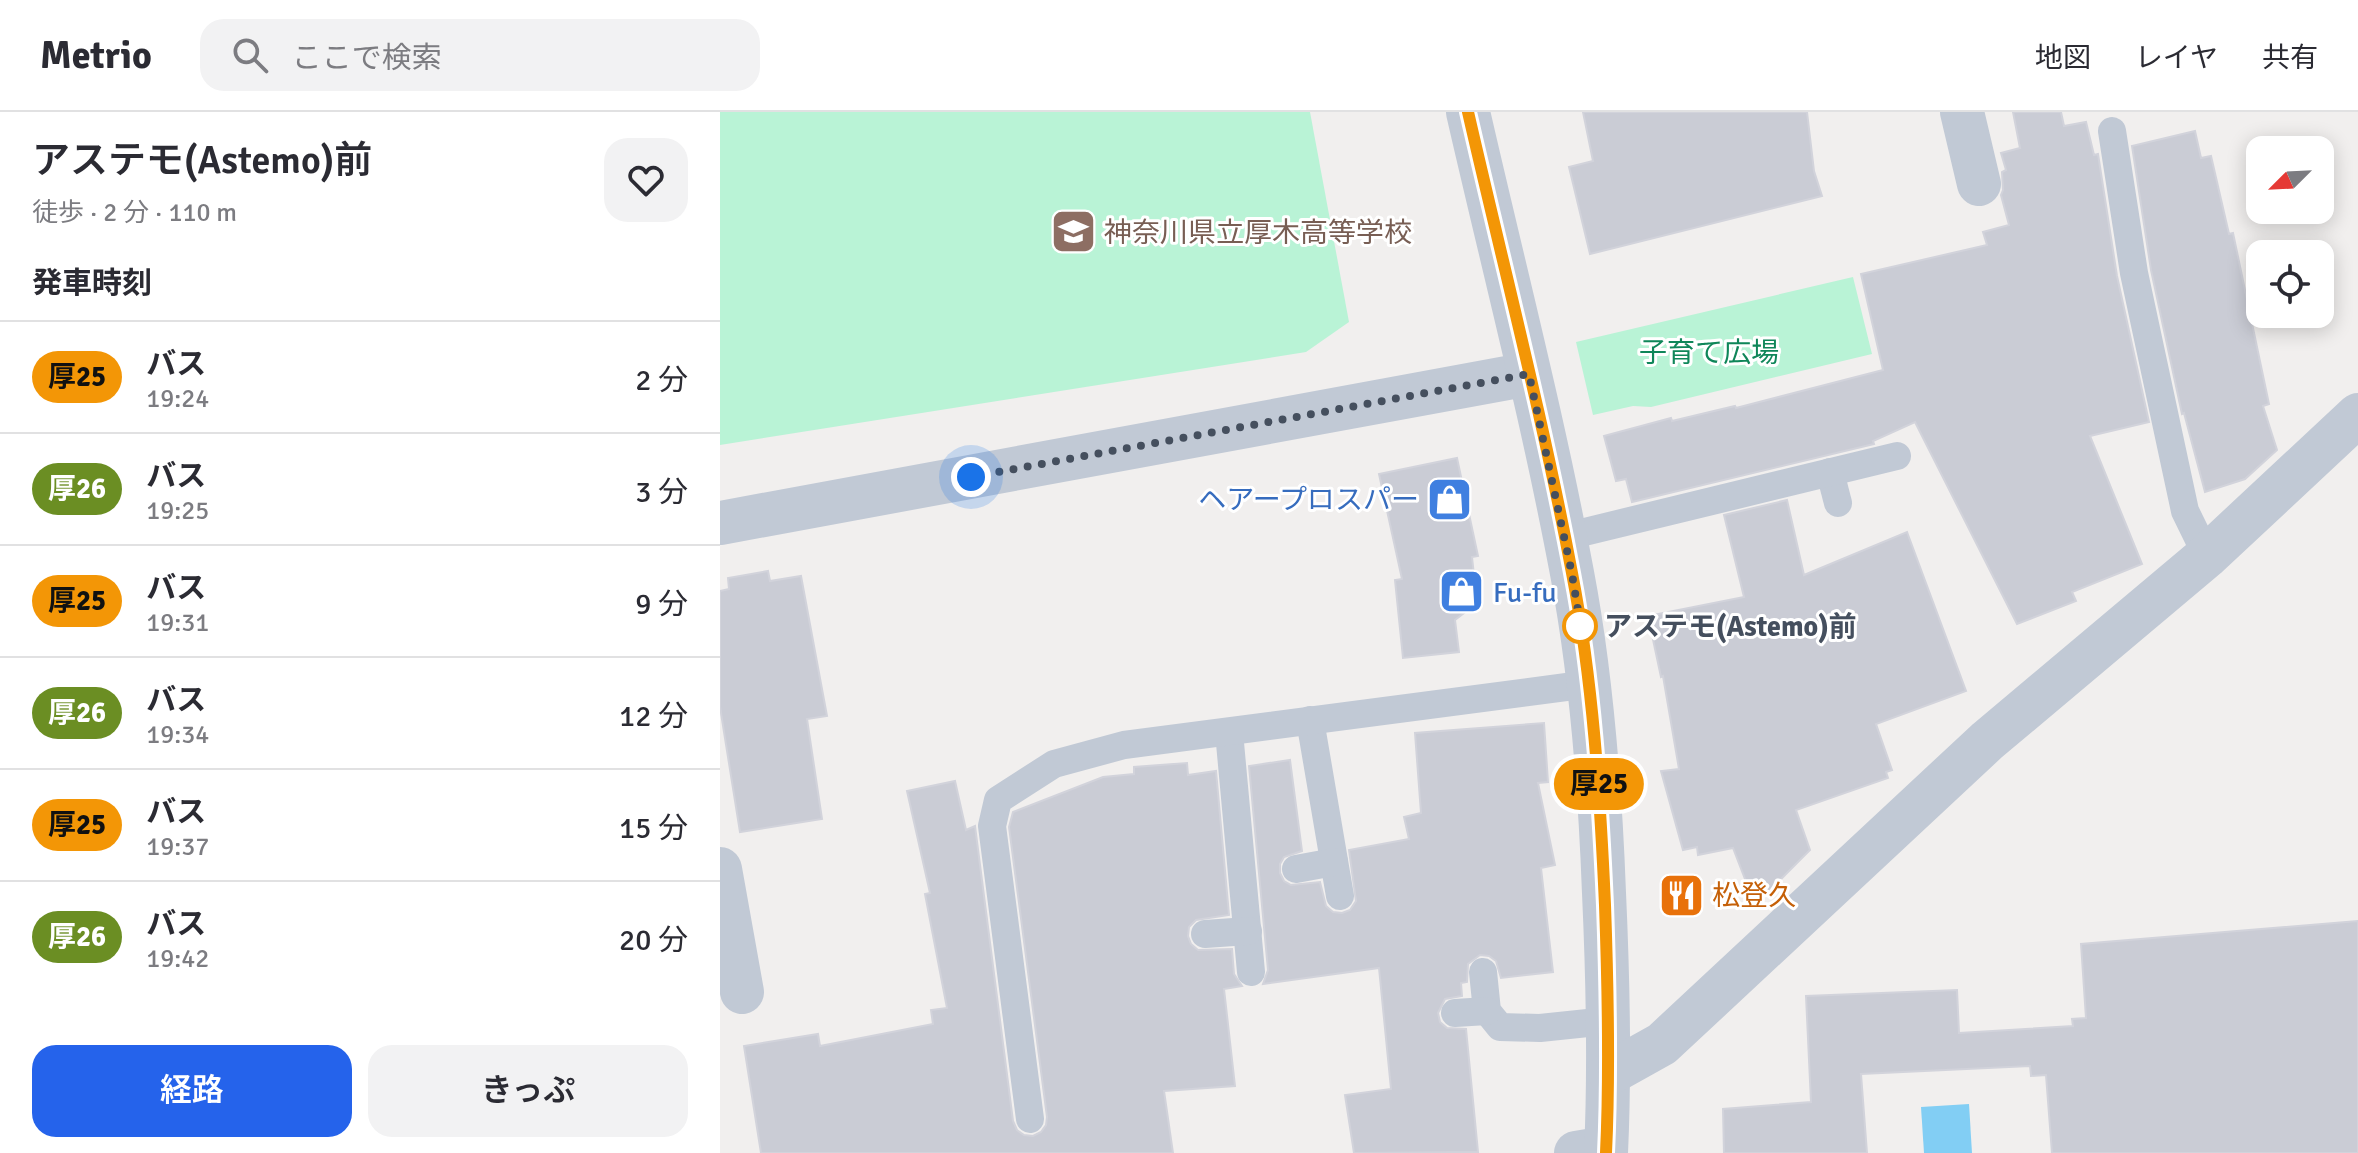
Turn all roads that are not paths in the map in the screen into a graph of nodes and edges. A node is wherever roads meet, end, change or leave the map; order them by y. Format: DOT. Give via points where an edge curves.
graph roads {
  1 [pos="1468,112"];
  2 [pos="1962,112"];
  3 [pos="2112,131"];
  4 [pos="1979,184"];
  5 [pos="1529,374"];
  6 [pos="2358,415"];
  7 [pos="1897,456"];
  8 [pos="1830,472"];
  9 [pos="1838,503"];
  10 [pos="720,523"];
  11 [pos="1564,537"];
  12 [pos="2207,556"];
  13 [pos="1589,684"];
  14 [pos="1310,720"];
  15 [pos="1229,732"];
  16 [pos="1334,862"];
  17 [pos="720,869"];
  18 [pos="1296,869"];
  19 [pos="1340,896"];
  20 [pos="1248,931"];
  21 [pos="1205,934"];
  22 [pos="732,964"];
  23 [pos="1251,972"];
  24 [pos="1483,972"];
  25 [pos="1487,1011"];
  26 [pos="1455,1013"];
  27 [pos="1607,1021"];
  28 [pos="1610,1073"];
  29 [pos="1030,1119"];
  30 [pos="1596,1151"];
  1 -- 5 [label="street"];
  2 -- 4 [label="street"];
  3 -- 12 [label="lane" via="2134,273 2185,511"];
  5 -- 10 [label="street"];
  5 -- 11 [label="street"];
  6 -- 12 [label="street"];
  7 -- 8 [label="lane"];
  8 -- 9 [label="lane"];
  8 -- 11 [label="lane"];
  11 -- 13 [label="street"];
  12 -- 28 [label="street" via="1987,741 1662,1044"];
  13 -- 14 [label="lane"];
  13 -- 27 [label="street" via="1600,799"];
  14 -- 15 [label="lane"];
  14 -- 16 [label="lane"];
  15 -- 20 [label="lane"];
  15 -- 29 [label="lane" via="1124,745 1054,764 998,800 992,826"];
  16 -- 18 [label="lane"];
  16 -- 19 [label="lane"];
  17 -- 22 [label="street"];
  20 -- 21 [label="lane"];
  20 -- 23 [label="lane"];
  24 -- 25 [label="lane"];
  25 -- 26 [label="lane"];
  25 -- 27 [label="lane" via="1500,1027 1510,1028"];
  27 -- 28 [label="street"];
  28 -- 30 [label="street"];
}
